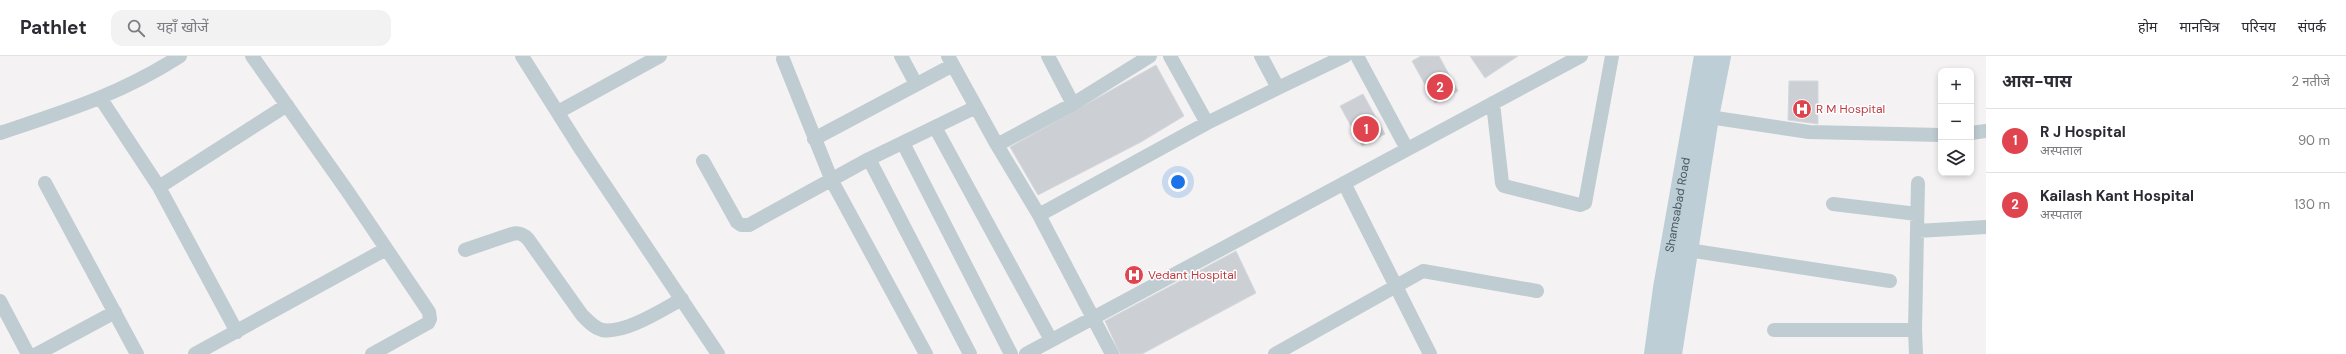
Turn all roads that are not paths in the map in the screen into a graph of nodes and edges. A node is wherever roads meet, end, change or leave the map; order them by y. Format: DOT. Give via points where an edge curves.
graph roads {
  1 [pos="180,56"];
  2 [pos="252,56"];
  3 [pos="522,56"];
  4 [pos="660,56"];
  5 [pos="901,56"];
  6 [pos="1048,56"];
  7 [pos="1150,56"];
  8 [pos="1170,56"];
  9 [pos="1262,56"];
  10 [pos="1345,56"];
  11 [pos="1357,56"];
  12 [pos="1580,56"];
  13 [pos="1612,56"];
  14 [pos="1704,56"];
  15 [pos="1721,56"];
  16 [pos="782,59"];
  17 [pos="951,60"];
  18 [pos="916,84"];
  19 [pos="1278,88"];
  20 [pos="101,99"];
  21 [pos="1493,103"];
  22 [pos="1073,104"];
  23 [pos="288,106"];
  24 [pos="976,107"];
  25 [pos="558,112"];
  26 [pos="1708,117"];
  27 [pos="1207,123"];
  28 [pos="935,127"];
  29 [pos="1986,131"];
  30 [pos="1974,133"];
  31 [pos="0,134"];
  32 [pos="1938,135"];
  33 [pos="814,139"];
  34 [pos="903,143"];
  35 [pos="997,145"];
  36 [pos="1407,149"];
  37 [pos="869,159"];
  38 [pos="703,161"];
  39 [pos="832,181"];
  40 [pos="45,183"];
  41 [pos="1344,183"];
  42 [pos="1918,183"];
  43 [pos="159,187"];
  44 [pos="1833,204"];
  45 [pos="1917,214"];
  46 [pos="1039,215"];
  47 [pos="1986,227"];
  48 [pos="1917,231"];
  49 [pos="386,249"];
  50 [pos="465,250"];
  51 [pos="1688,250"];
  52 [pos="1890,281"];
  53 [pos="1396,287"];
  54 [pos="1538,291"];
  55 [pos="682,299"];
  56 [pos="0,301"];
  57 [pos="115,312"];
  58 [pos="1092,318"];
  59 [pos="1774,330"];
  60 [pos="1915,330"];
  61 [pos="237,332"];
  62 [pos="1051,340"];
  63 [pos="28,354"];
  64 [pos="37,354"];
  65 [pos="137,354"];
  66 [pos="195,354"];
  67 [pos="372,354"];
  68 [pos="718,354"];
  69 [pos="926,354"];
  70 [pos="970,354"];
  71 [pos="1011,354"];
  72 [pos="1026,354"];
  73 [pos="1112,354"];
  74 [pos="1274,354"];
  75 [pos="1430,354"];
  76 [pos="1654,354"];
  77 [pos="1672,354"];
  78 [pos="1916,354"];
  1 -- 20 [label="street" via="151,75"];
  2 -- 23 [label="street"];
  3 -- 25 [label="street"];
  4 -- 25 [label="street"];
  5 -- 18 [label="street"];
  6 -- 22 [label="street"];
  7 -- 22 [label="street"];
  8 -- 27 [label="street"];
  9 -- 19 [label="street"];
  10 -- 19 [label="street"];
  11 -- 36 [label="street"];
  12 -- 21 [label="street"];
  13 -- 21 [label="street" via="1587,200 1580,205 1504,186"];
  14 -- 76 [label="main road, Shamsabad Road" via="1663,288"];
  15 -- 26 [label="main road, Shamsabad Road"];
  16 -- 33 [label="street"];
  17 -- 18 [label="street"];
  17 -- 24 [label="street"];
  18 -- 33 [label="street"];
  19 -- 27 [label="street"];
  20 -- 31 [label="street"];
  20 -- 43 [label="street"];
  21 -- 36 [label="street"];
  22 -- 35 [label="street"];
  23 -- 43 [label="street"];
  23 -- 49 [label="street"];
  24 -- 28 [label="street"];
  24 -- 35 [label="street"];
  25 -- 55 [label="street"];
  26 -- 32 [label="street" via="1809,132"];
  26 -- 51 [label="main road, Shamsabad Road"];
  27 -- 46 [label="street"];
  28 -- 34 [label="street"];
  28 -- 62 [label="street"];
  29 -- 30 [label="street"];
  33 -- 39 [label="street"];
  34 -- 37 [label="street"];
  34 -- 71 [label="street"];
  35 -- 46 [label="street"];
  36 -- 41 [label="street"];
  37 -- 39 [label="street"];
  37 -- 70 [label="street"];
  38 -- 39 [label="street" via="737,222 745,226"];
  39 -- 69 [label="street"];
  40 -- 57 [label="street"];
  41 -- 53 [label="street"];
  41 -- 58 [label="street"];
  42 -- 45 [label="street"];
  43 -- 61 [label="street"];
  44 -- 45 [label="street"];
  45 -- 48 [label="street"];
  46 -- 58 [label="street"];
  47 -- 48 [label="street"];
  48 -- 60 [label="street"];
  49 -- 61 [label="street"];
  49 -- 67 [label="street" via="429,312 430,318 422,327"];
  50 -- 55 [label="street" via="512,234 523,235 582,315 590,324 601,330 624,328"];
  51 -- 52 [label="street"];
  51 -- 77 [label="main road, Shamsabad Road"];
  53 -- 54 [label="street" via="1417,274 1429,272"];
  53 -- 74 [label="street"];
  53 -- 75 [label="street"];
  55 -- 68 [label="street"];
  56 -- 63 [label="street"];
  57 -- 64 [label="street"];
  57 -- 65 [label="street"];
  58 -- 62 [label="street"];
  58 -- 73 [label="street"];
  59 -- 60 [label="street"];
  60 -- 78 [label="street"];
  61 -- 66 [label="street"];
  62 -- 72 [label="street"];
}
